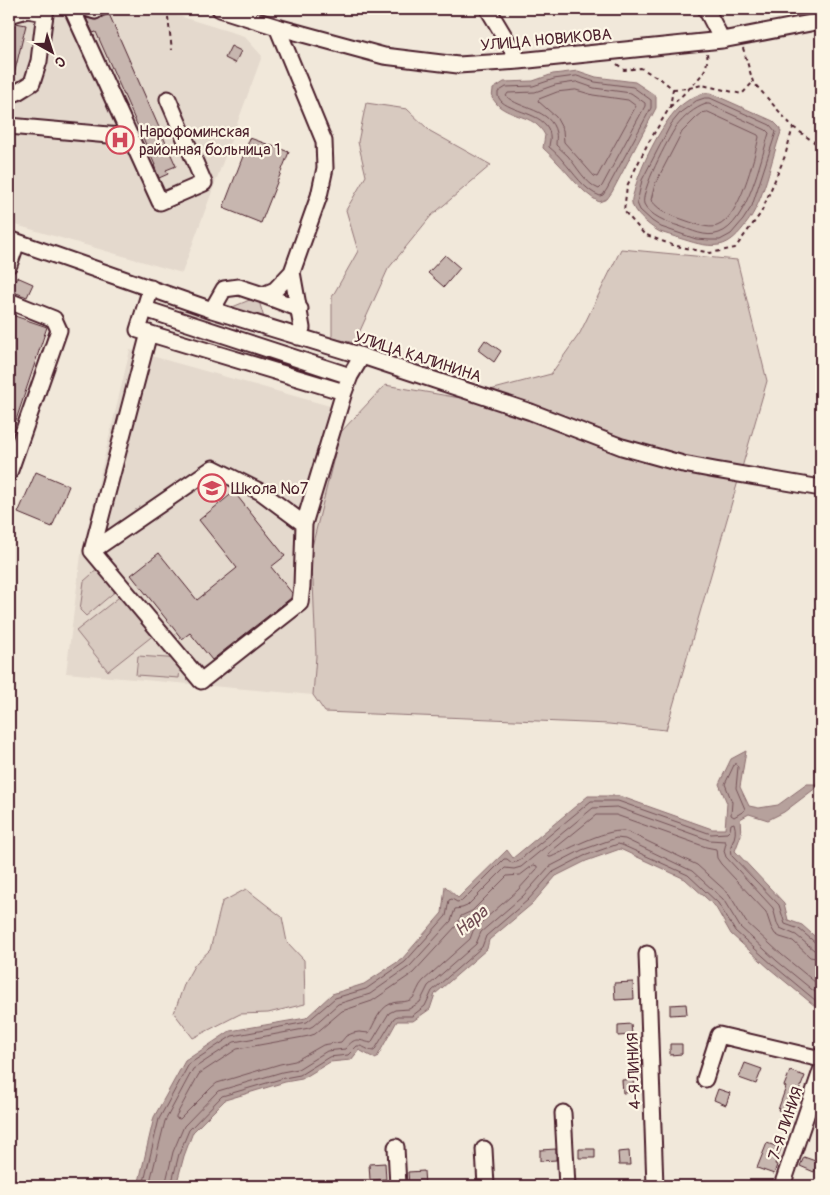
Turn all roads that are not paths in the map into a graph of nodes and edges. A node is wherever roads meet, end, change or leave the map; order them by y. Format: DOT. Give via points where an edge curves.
graph roads {
  1 [pos="72,9"];
  2 [pos="220,9"];
  3 [pos="488,9"];
  4 [pos="706,9"];
  5 [pos="46,11"];
  6 [pos="9,15"];
  7 [pos="821,21"];
  8 [pos="277,27"];
  9 [pos="722,40"];
  10 [pos="520,61"];
  11 [pos="9,93"];
  12 [pos="168,99"];
  13 [pos="9,126"];
  14 [pos="131,138"];
  15 [pos="13,240"];
  16 [pos="9,265"];
  17 [pos="292,272"];
  18 [pos="151,288"];
  19 [pos="263,295"];
  20 [pos="9,301"];
  21 [pos="145,309"];
  22 [pos="212,310"];
  23 [pos="300,310"];
  24 [pos="150,333"];
  25 [pos="298,337"];
  26 [pos="362,356"];
  27 [pos="350,376"];
  28 [pos="344,392"];
  29 [pos="9,473"];
  30 [pos="821,488"];
  31 [pos="304,524"];
  32 [pos="92,551"];
  33 [pos="647,954"];
  34 [pos="821,1059"];
  35 [pos="821,1071"];
  36 [pos="706,1079"];
  37 [pos="563,1113"];
  38 [pos="396,1147"];
  39 [pos="484,1149"];
  40 [pos="398,1186"];
  41 [pos="486,1186"];
  42 [pos="567,1186"];
  43 [pos="655,1186"];
  44 [pos="782,1186"];
  1 -- 14 [label="street"];
  2 -- 8 [label="street, УЛИЦА НОВИКОВА"];
  3 -- 10 [label="street"];
  4 -- 9 [label="street"];
  5 -- 6 [label="street" via="27,10"];
  5 -- 11 [label="street" via="32,82 16,93"];
  7 -- 9 [label="street, УЛИЦА НОВИКОВА"];
  8 -- 10 [label="street, УЛИЦА НОВИКОВА" via="384,56 458,65"];
  8 -- 17 [label="street" via="324,141 325,168 319,196"];
  9 -- 10 [label="street, УЛИЦА НОВИКОВА"];
  12 -- 14 [label="street" via="204,183 160,202"];
  13 -- 14 [label="street"];
  15 -- 16 [label="street"];
  15 -- 18 [label="street, УЛИЦА КАЛИНИНА"];
  17 -- 19 [label="street" via="275,290"];
  17 -- 23 [label="street"];
  18 -- 21 [label="street"];
  18 -- 22 [label="street, УЛИЦА КАЛИНИНА"];
  19 -- 22 [label="street" via="239,287 224,289"];
  19 -- 23 [label="street"];
  20 -- 29 [label="street" via="54,319 59,330"];
  21 -- 24 [label="street" via="138,330"];
  21 -- 27 [label="street"];
  22 -- 25 [label="street, УЛИЦА КАЛИНИНА"];
  23 -- 25 [label="street" via="302,328"];
  24 -- 28 [label="street"];
  24 -- 32 [label="street"];
  25 -- 26 [label="street, УЛИЦА КАЛИНИНА"];
  26 -- 27 [label="street"];
  26 -- 30 [label="street, УЛИЦА КАЛИНИНА" via="531,412 622,447 683,464"];
  27 -- 28 [label="street"];
  28 -- 31 [label="street"];
  31 -- 32 [label="street" via="261,492 213,468"];
  31 -- 32 [label="street" via="300,603 201,681"];
  33 -- 43 [label="street, 4-Я ЛИНИЯ"];
  34 -- 36 [label="street" via="719,1035"];
  35 -- 44 [label="street, 7-Я ЛИНИЯ"];
  37 -- 42 [label="street"];
  38 -- 40 [label="street"];
  39 -- 41 [label="street"];
}
